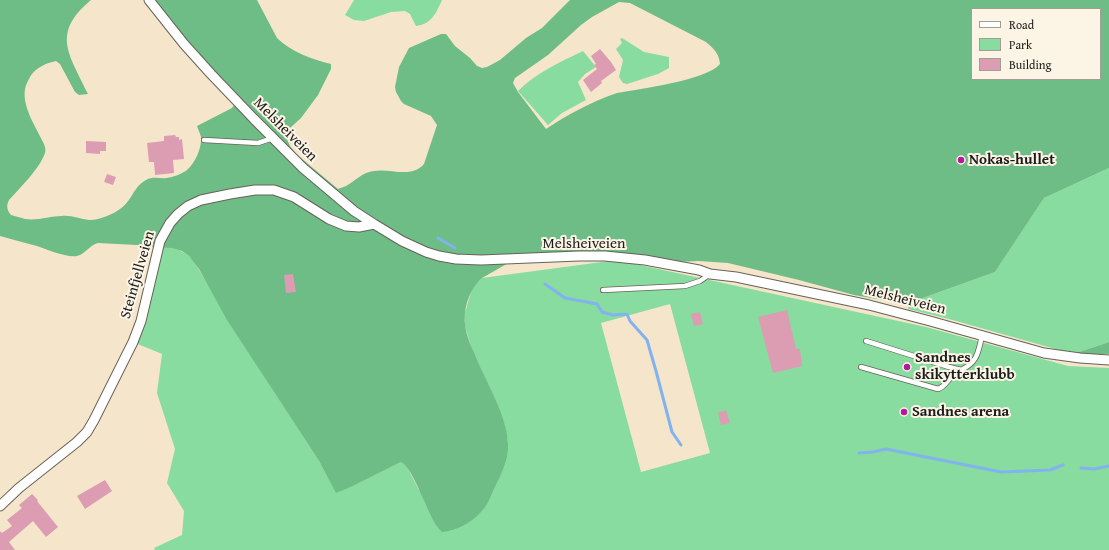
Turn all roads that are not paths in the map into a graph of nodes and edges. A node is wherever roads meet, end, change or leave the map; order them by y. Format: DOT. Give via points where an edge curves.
graph roads {
  1 [pos="149,0"];
  2 [pos="274,138"];
  3 [pos="204,140"];
  4 [pos="374,224"];
  5 [pos="710,274"];
  6 [pos="602,290"];
  7 [pos="982,336"];
  8 [pos="866,341"];
  9 [pos="1109,360"];
  10 [pos="861,367"];
  11 [pos="961,370"];
  12 [pos="0,506"];
  1 -- 2 [label="street, Melsheiveien" via="184,44"];
  2 -- 3 [label="lane" via="258,143"];
  2 -- 4 [label="street, Melsheiveien" via="354,211"];
  4 -- 5 [label="street, Melsheiveien" via="420,250 456,259 605,256 664,263"];
  4 -- 12 [label="street, Steinfjellveien" via="346,226 329,219 294,197 274,190 230,194 201,200 188,206 170,223 160,241 141,321 87,432"];
  5 -- 6 [label="lane" via="685,286"];
  5 -- 7 [label="street, Melsheiveien" via="736,277 869,305"];
  7 -- 9 [label="street, Melsheiveien" via="1044,353"];
  7 -- 11 [label="lane" via="975,360"];
  8 -- 11 [label="lane"];
  10 -- 11 [label="lane" via="938,389"];
}
